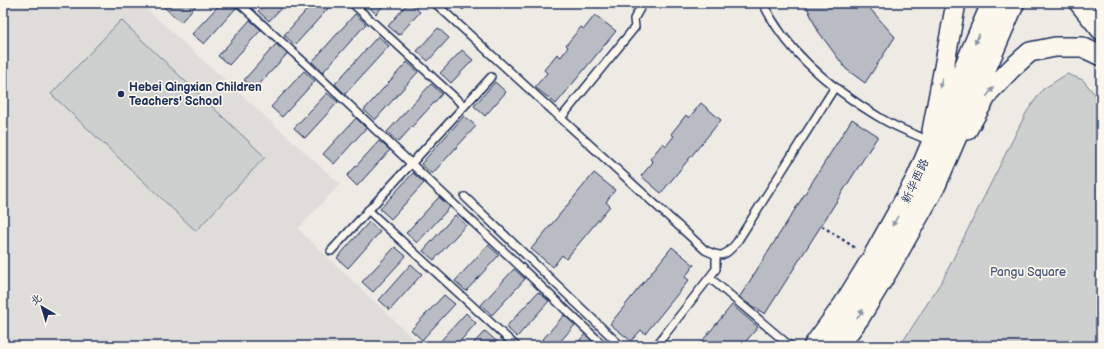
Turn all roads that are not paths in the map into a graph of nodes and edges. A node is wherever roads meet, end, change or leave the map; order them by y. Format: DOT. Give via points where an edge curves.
graph roads {
  1 [pos="239,3"];
  2 [pos="352,3"];
  3 [pos="435,3"];
  4 [pos="643,3"];
  5 [pos="763,3"];
  6 [pos="956,3"];
  7 [pos="993,3"];
  8 [pos="1013,3"];
  9 [pos="1079,3"];
  10 [pos="1101,30"];
  11 [pos="1101,56"];
  12 [pos="491,77"];
  13 [pos="835,87"];
  14 [pos="464,106"];
  15 [pos="561,118"];
  16 [pos="928,148"];
  17 [pos="411,163"];
  18 [pos="934,186"];
  19 [pos="465,197"];
  20 [pos="368,210"];
  21 [pos="331,251"];
  22 [pos="716,255"];
  23 [pos="710,278"];
  24 [pos="516,346"];
  25 [pos="604,346"];
  26 [pos="621,346"];
  27 [pos="656,346"];
  28 [pos="790,346"];
  29 [pos="815,346"];
  30 [pos="837,346"];
  1 -- 17 [label="lane"];
  2 -- 14 [label="lane"];
  3 -- 15 [label="lane"];
  4 -- 15 [label="lane" via="634,19 635,27"];
  5 -- 13 [label="lane" via="784,37 810,67"];
  6 -- 16 [label="main road, one-way"];
  7 -- 16 [label="main road, 新华西路, one-way"];
  8 -- 18 [label="main road, 新华西路"];
  9 -- 10 [label="main road"];
  18 -- 11 [label="main road, one-way" via="989,92 1030,52 1054,47 1082,47"];
  12 -- 14 [label="lane"];
  13 -- 16 [label="lane"];
  13 -- 22 [label="lane" via="737,242 724,255"];
  14 -- 17 [label="lane"];
  15 -- 22 [label="lane" via="704,250"];
  16 -- 29 [label="main road, 新华西路, one-way" via="918,178 873,259"];
  17 -- 20 [label="lane"];
  17 -- 25 [label="lane"];
  30 -- 18 [label="main road, 新华西路, one-way" via="859,316"];
  19 -- 26 [label="lane"];
  20 -- 21 [label="lane"];
  20 -- 24 [label="lane"];
  22 -- 23 [label="lane" via="716,269"];
  23 -- 27 [label="lane"];
  23 -- 28 [label="lane"];
}
